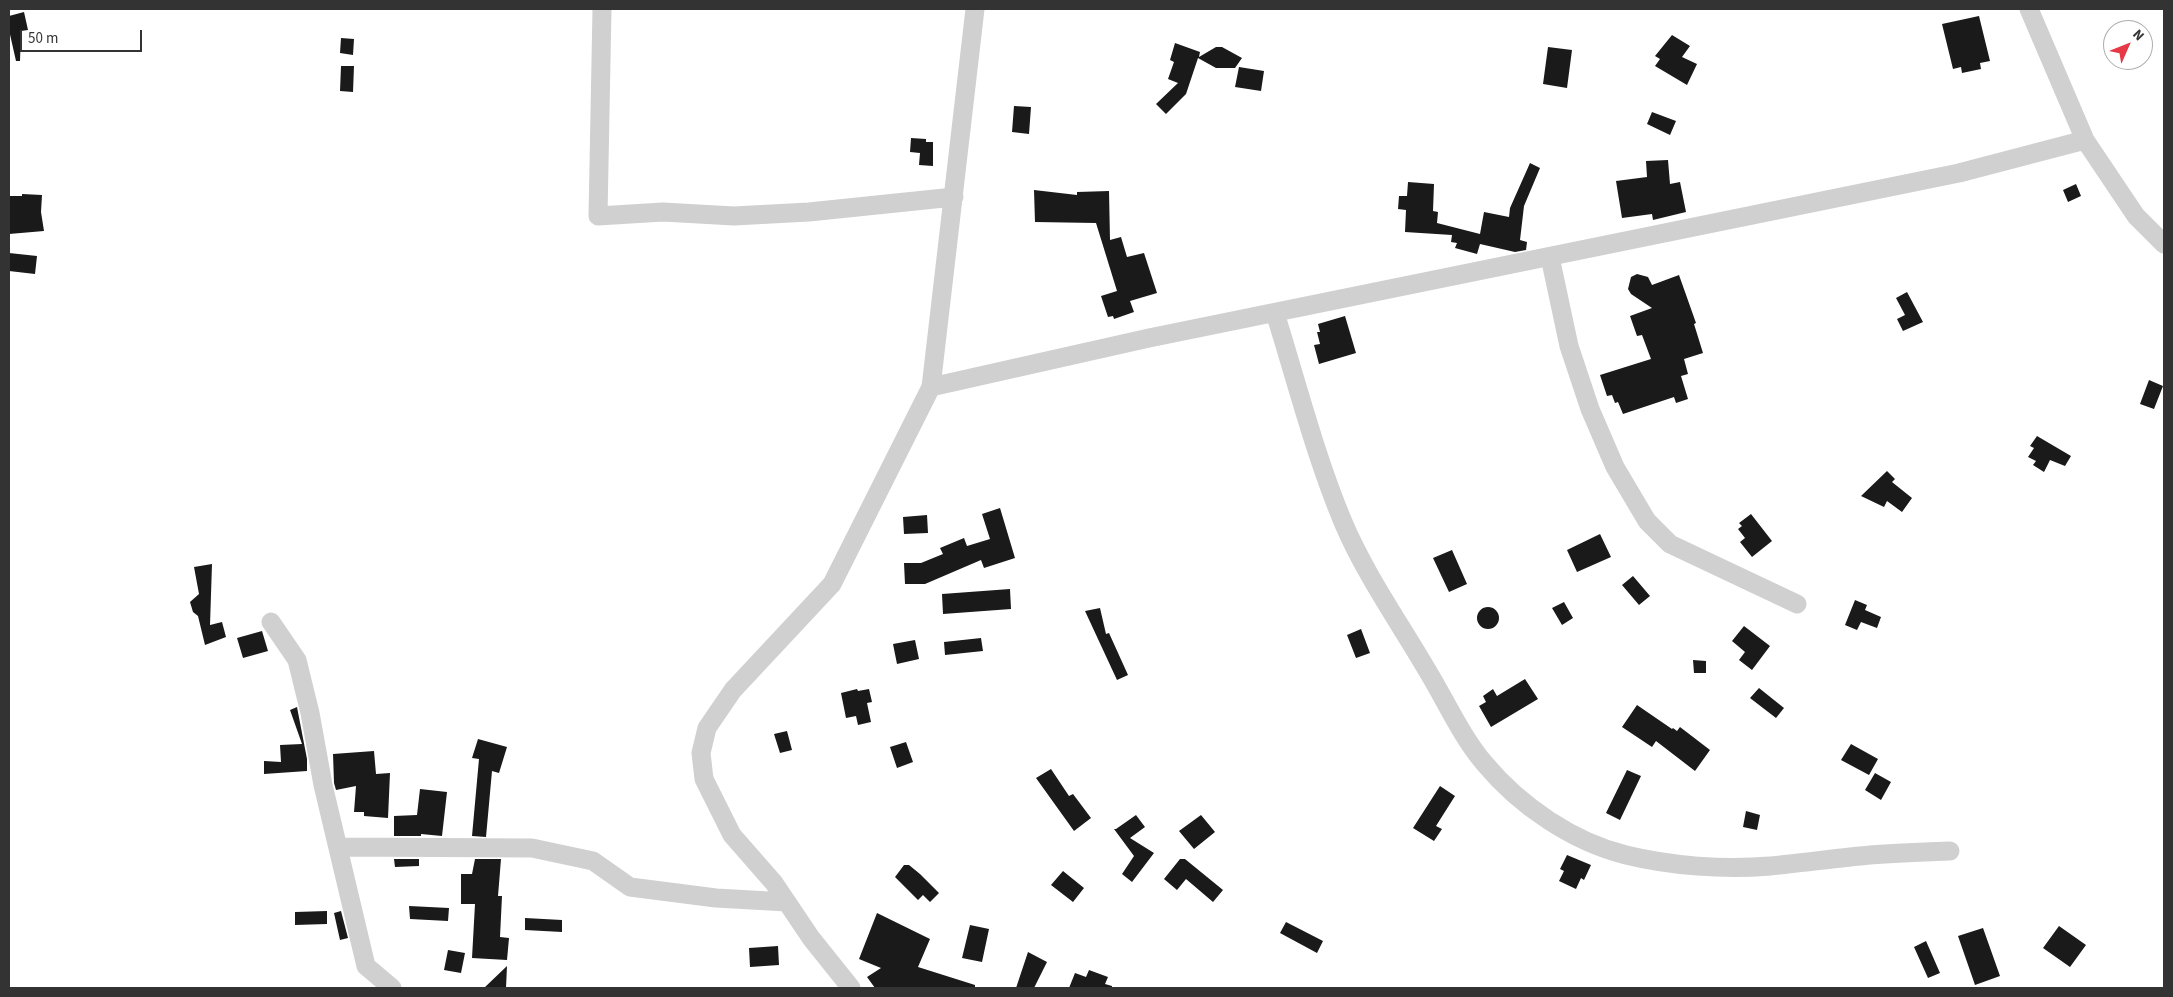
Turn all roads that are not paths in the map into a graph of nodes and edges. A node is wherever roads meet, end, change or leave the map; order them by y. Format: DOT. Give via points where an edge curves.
graph roads {
  1 [pos="602,9"];
  2 [pos="975,9"];
  3 [pos="2029,9"];
  4 [pos="2085,140"];
  5 [pos="954,197"];
  6 [pos="2164,244"];
  7 [pos="1550,256"];
  8 [pos="1275,313"];
  9 [pos="931,387"];
  10 [pos="1797,604"];
  11 [pos="271,622"];
  12 [pos="339,847"];
  13 [pos="1950,851"];
  14 [pos="787,902"];
  15 [pos="392,988"];
  16 [pos="851,988"];
  1 -- 5 [label="street" via="598,216 662,212 744,215 809,212"];
  2 -- 5 [label="street"];
  3 -- 4 [label="street"];
  4 -- 6 [label="street" via="2136,216"];
  4 -- 7 [label="street" via="1959,173"];
  5 -- 9 [label="street"];
  7 -- 8 [label="street"];
  7 -- 10 [label="street" via="1568,346 1590,409 1615,467 1647,521 1670,544"];
  8 -- 9 [label="street"];
  8 -- 13 [label="street" via="1321,460 1344,524 1365,564 1470,743 1501,781 1539,813 1559,827 1625,854 1689,864 1733,868"];
  9 -- 14 [label="street" via="832,584 733,690 708,728 701,753 704,779 732,835"];
  11 -- 12 [label="street" via="297,660"];
  12 -- 14 [label="street" via="532,848 594,861 630,887 716,898"];
  12 -- 15 [label="street" via="366,966"];
  14 -- 16 [label="street"];
}
